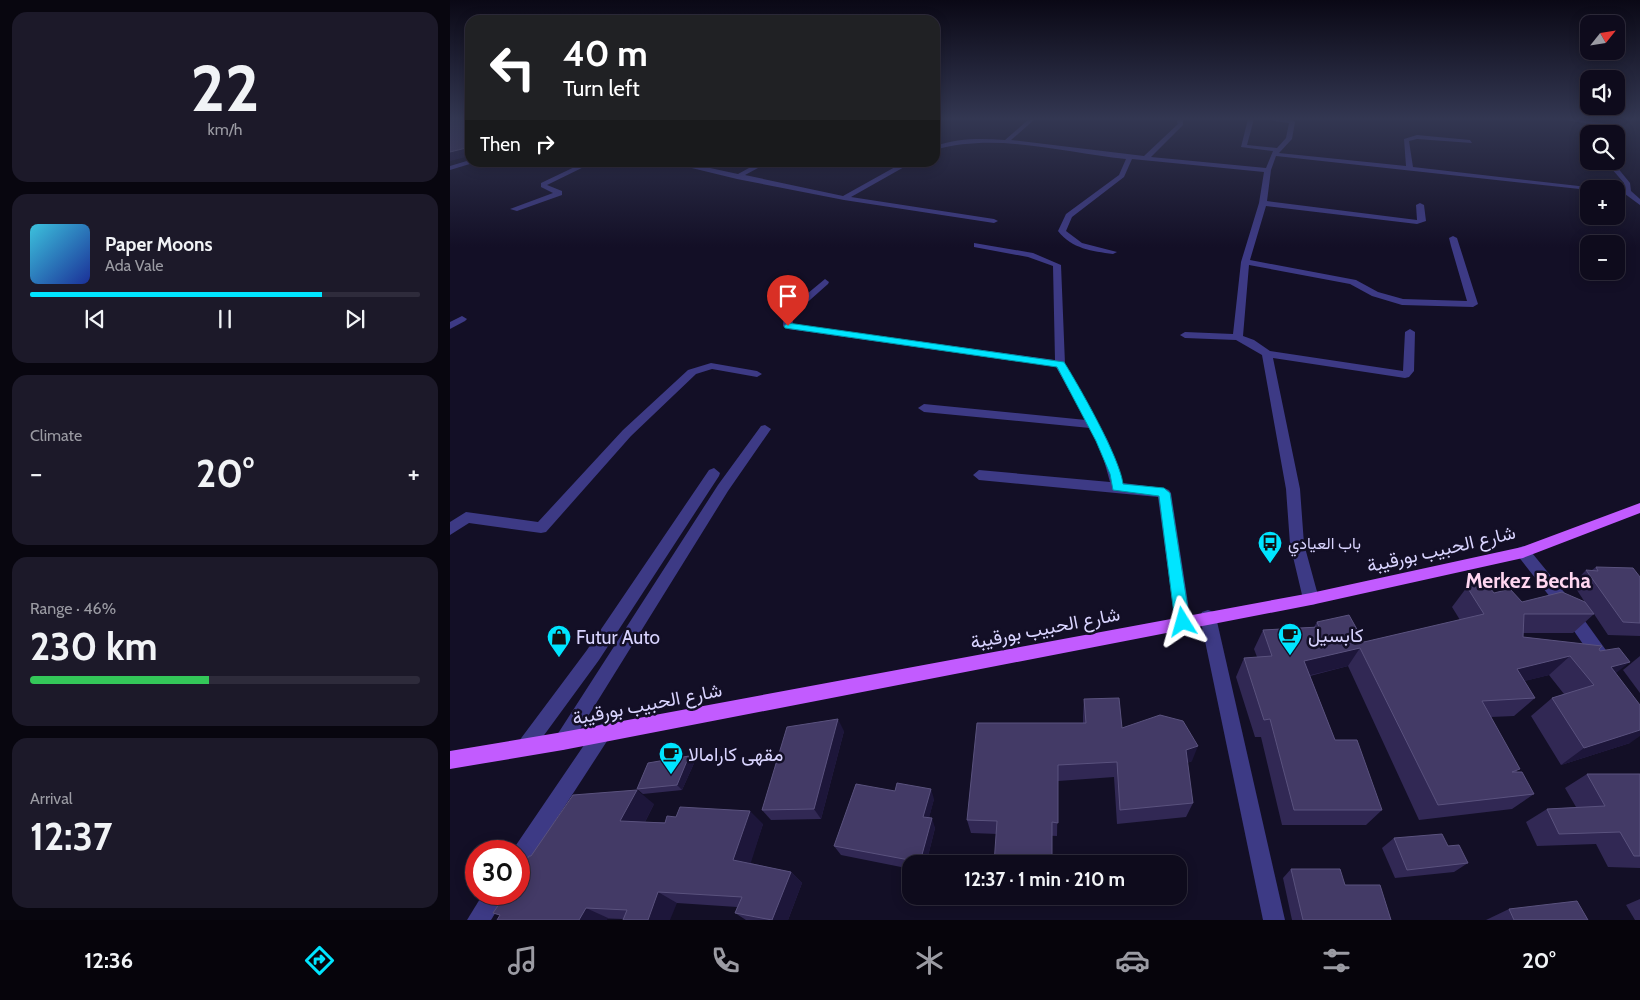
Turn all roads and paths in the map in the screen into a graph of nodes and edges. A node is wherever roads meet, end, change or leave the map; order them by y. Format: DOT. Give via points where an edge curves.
graph roads {
  1 [pos="1128,162"];
  2 [pos="1186,162"];
  3 [pos="1272,162"];
  4 [pos="1359,162"];
  5 [pos="1409,162"];
  6 [pos="465,164"];
  7 [pos="580,167"];
  8 [pos="692,167"];
  9 [pos="756,167"];
  10 [pos="901,167"];
  11 [pos="450,168"];
  12 [pos="1410,168"];
  13 [pos="1268,170"];
  14 [pos="1616,170"];
  15 [pos="737,177"];
  16 [pos="1580,187"];
  17 [pos="1625,192"];
  18 [pos="1628,192"];
  19 [pos="844,198"];
  20 [pos="1263,203"];
  21 [pos="1640,203"];
  22 [pos="1420,205"];
  23 [pos="514,209"];
  24 [pos="994,221"];
  25 [pos="1452,238"];
  26 [pos="977,245"];
  27 [pos="1113,252"];
  28 [pos="1245,262"];
  29 [pos="825,282"];
  30 [pos="462,319"];
  31 [pos="450,326"];
  32 [pos="1410,332"];
  33 [pos="1185,335"];
  34 [pos="1238,337"];
  35 [pos="1267,354"];
  36 [pos="1060,364"];
  37 [pos="757,374"];
  38 [pos="924,408"];
  39 [pos="1094,425"];
  40 [pos="765,429"];
  41 [pos="714,473"];
  42 [pos="979,475"];
  43 [pos="1117,487"];
  44 [pos="1640,508"];
  45 [pos="450,530"];
  46 [pos="1523,552"];
  47 [pos="1311,599"];
  48 [pos="1208,617"];
  49 [pos="1183,622"];
  50 [pos="1613,673"];
  51 [pos="603,732"];
  52 [pos="563,741"];
  53 [pos="525,747"];
  54 [pos="450,760"];
  55 [pos="530,842"];
  56 [pos="488,905"];
  57 [pos="478,920"];
  58 [pos="1274,920"];
  1 -- 27 [label="street" via="1122,176 1069,216 1062,231 1072,243"];
  2 -- 13 [label="street"];
  3 -- 13 [label="street"];
  4 -- 12 [label="street"];
  5 -- 12 [label="street"];
  6 -- 11 [label="street"];
  7 -- 23 [label="street" via="543,184 558,193"];
  8 -- 15 [label="street"];
  9 -- 15 [label="street"];
  10 -- 19 [label="street"];
  12 -- 16 [label="street"];
  13 -- 20 [label="street"];
  14 -- 18 [label="street" via="1627,183"];
  15 -- 19 [label="street"];
  17 -- 18 [label="street"];
  18 -- 21 [label="street"];
  19 -- 24 [label="street"];
  20 -- 22 [label="street" via="1417,222 1422,221"];
  20 -- 28 [label="street"];
  25 -- 28 [label="street" via="1457,264 1465,277 1473,304 1402,302 1375,294 1353,282"];
  26 -- 36 [label="street" via="1030,255 1057,264"];
  28 -- 34 [label="street"];
  29 -- 36 [label="street" via="787,315 788,326"];
  30 -- 31 [label="street"];
  32 -- 35 [label="street" via="1409,371 1405,375"];
  33 -- 34 [label="street"];
  34 -- 35 [label="street"];
  35 -- 47 [label="street" via="1293,488 1297,544"];
  36 -- 39 [label="street"];
  37 -- 45 [label="street" via="711,366 692,372 627,433 541,528 466,517"];
  38 -- 39 [label="street"];
  39 -- 43 [label="street" via="1116,474"];
  40 -- 52 [label="street" via="723,488"];
  41 -- 53 [label="street" via="593,655"];
  42 -- 43 [label="street"];
  43 -- 49 [label="street" via="1164,493"];
  44 -- 46 [label="main road, شارع الحبيب بورقيبة"];
  46 -- 47 [label="main road, شارع الحبيب بورقيبة"];
  46 -- 50 [label="street"];
  47 -- 48 [label="main road, شارع الحبيب بورقيبة"];
  48 -- 49 [label="main road, شارع الحبيب بورقيبة"];
  48 -- 58 [label="street"];
  49 -- 51 [label="main road, شارع الحبيب بورقيبة"];
  51 -- 52 [label="main road, شارع الحبيب بورقيبة"];
  51 -- 55 [label="street"];
  52 -- 53 [label="main road, شارع الحبيب بورقيبة"];
  53 -- 54 [label="main road, شارع الحبيب بورقيبة"];
  56 -- 57 [label="street"];
}
